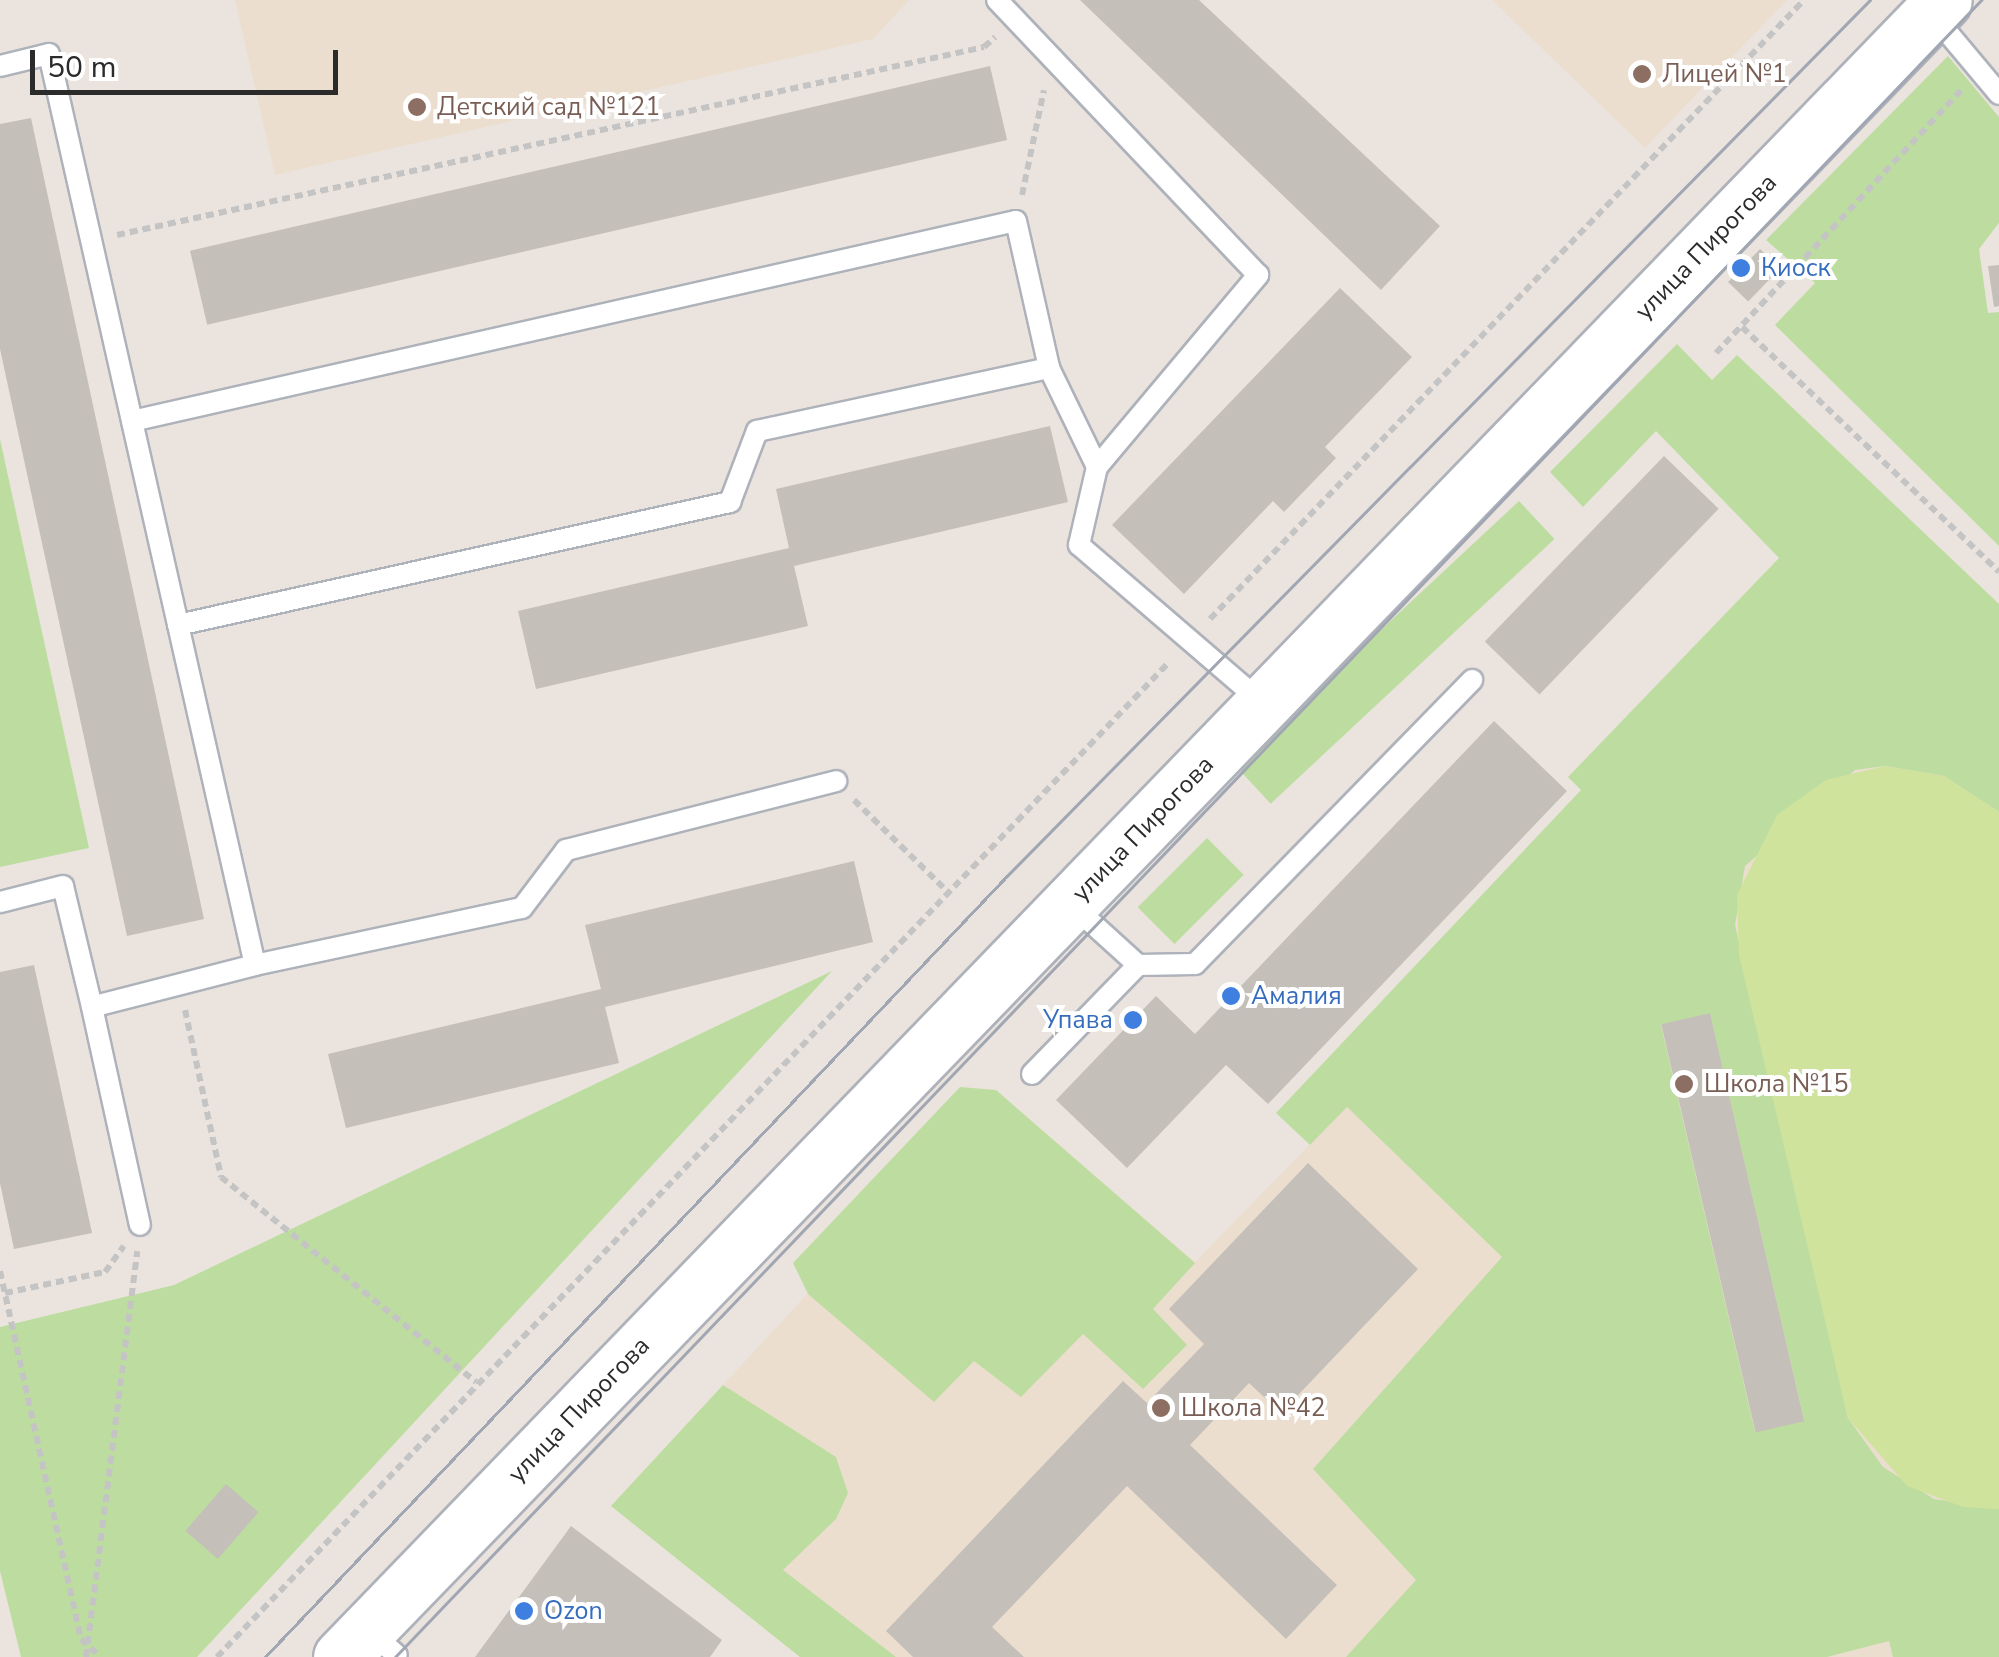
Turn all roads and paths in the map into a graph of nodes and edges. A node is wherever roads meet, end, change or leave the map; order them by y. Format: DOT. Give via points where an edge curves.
graph roads {
  1 [pos="997,0"];
  2 [pos="1804,0"];
  3 [pos="1938,6"];
  4 [pos="1010,21"];
  5 [pos="1050,62"];
  6 [pos="0,66"];
  7 [pos="1979,71"];
  8 [pos="1999,94"];
  9 [pos="1016,221"];
  10 [pos="91,240"];
  11 [pos="1742,327"];
  12 [pos="1716,353"];
  13 [pos="1049,368"];
  14 [pos="132,421"];
  15 [pos="1097,467"];
  16 [pos="1999,572"];
  17 [pos="178,625"];
  18 [pos="1190,640"];
  19 [pos="1472,680"];
  20 [pos="1264,704"];
  21 [pos="836,782"];
  22 [pos="948,892"];
  23 [pos="0,902"];
  24 [pos="1070,904"];
  25 [pos="255,965"];
  26 [pos="1138,965"];
  27 [pos="180,984"];
  28 [pos="92,1007"];
  29 [pos="1032,1074"];
  30 [pos="140,1225"];
  31 [pos="0,1271"];
  32 [pos="5,1293"];
  33 [pos="476,1382"];
  34 [pos="368,1647"];
  35 [pos="89,1653"];
  36 [pos="100,1657"];
  37 [pos="217,1657"];
  1 -- 4 [label="lane"];
  2 -- 18 [label="path"];
  3 -- 7 [label="lane"];
  3 -- 20 [label="main road, улица Пирогова"];
  4 -- 5 [label="lane"];
  4 -- 10 [label="path" via="984,47"];
  5 -- 9 [label="path"];
  5 -- 15 [label="lane" via="1258,275"];
  6 -- 10 [label="lane" via="49,54"];
  7 -- 8 [label="lane"];
  7 -- 11 [label="path"];
  9 -- 13 [label="lane"];
  9 -- 14 [label="lane"];
  10 -- 14 [label="lane"];
  11 -- 12 [label="path"];
  11 -- 16 [label="path"];
  13 -- 15 [label="lane"];
  13 -- 17 [label="lane" via="757,432 730,502"];
  14 -- 17 [label="lane"];
  15 -- 18 [label="lane" via="1078,544"];
  17 -- 25 [label="lane"];
  18 -- 20 [label="lane"];
  18 -- 22 [label="path"];
  19 -- 26 [label="lane" via="1195,964"];
  20 -- 24 [label="main road, улица Пирогова"];
  21 -- 22 [label="path"];
  21 -- 25 [label="lane" via="566,850 522,908"];
  22 -- 33 [label="path"];
  23 -- 28 [label="lane" via="63,886"];
  24 -- 26 [label="lane"];
  24 -- 34 [label="main road, улица Пирогова"];
  25 -- 27 [label="lane"];
  26 -- 29 [label="lane"];
  27 -- 28 [label="lane"];
  27 -- 33 [label="path" via="220,1177"];
  28 -- 30 [label="lane"];
  30 -- 32 [label="path" via="105,1272"];
  30 -- 35 [label="path"];
  31 -- 32 [label="path"];
  32 -- 35 [label="path"];
  33 -- 37 [label="path"];
  35 -- 36 [label="path"];
}
